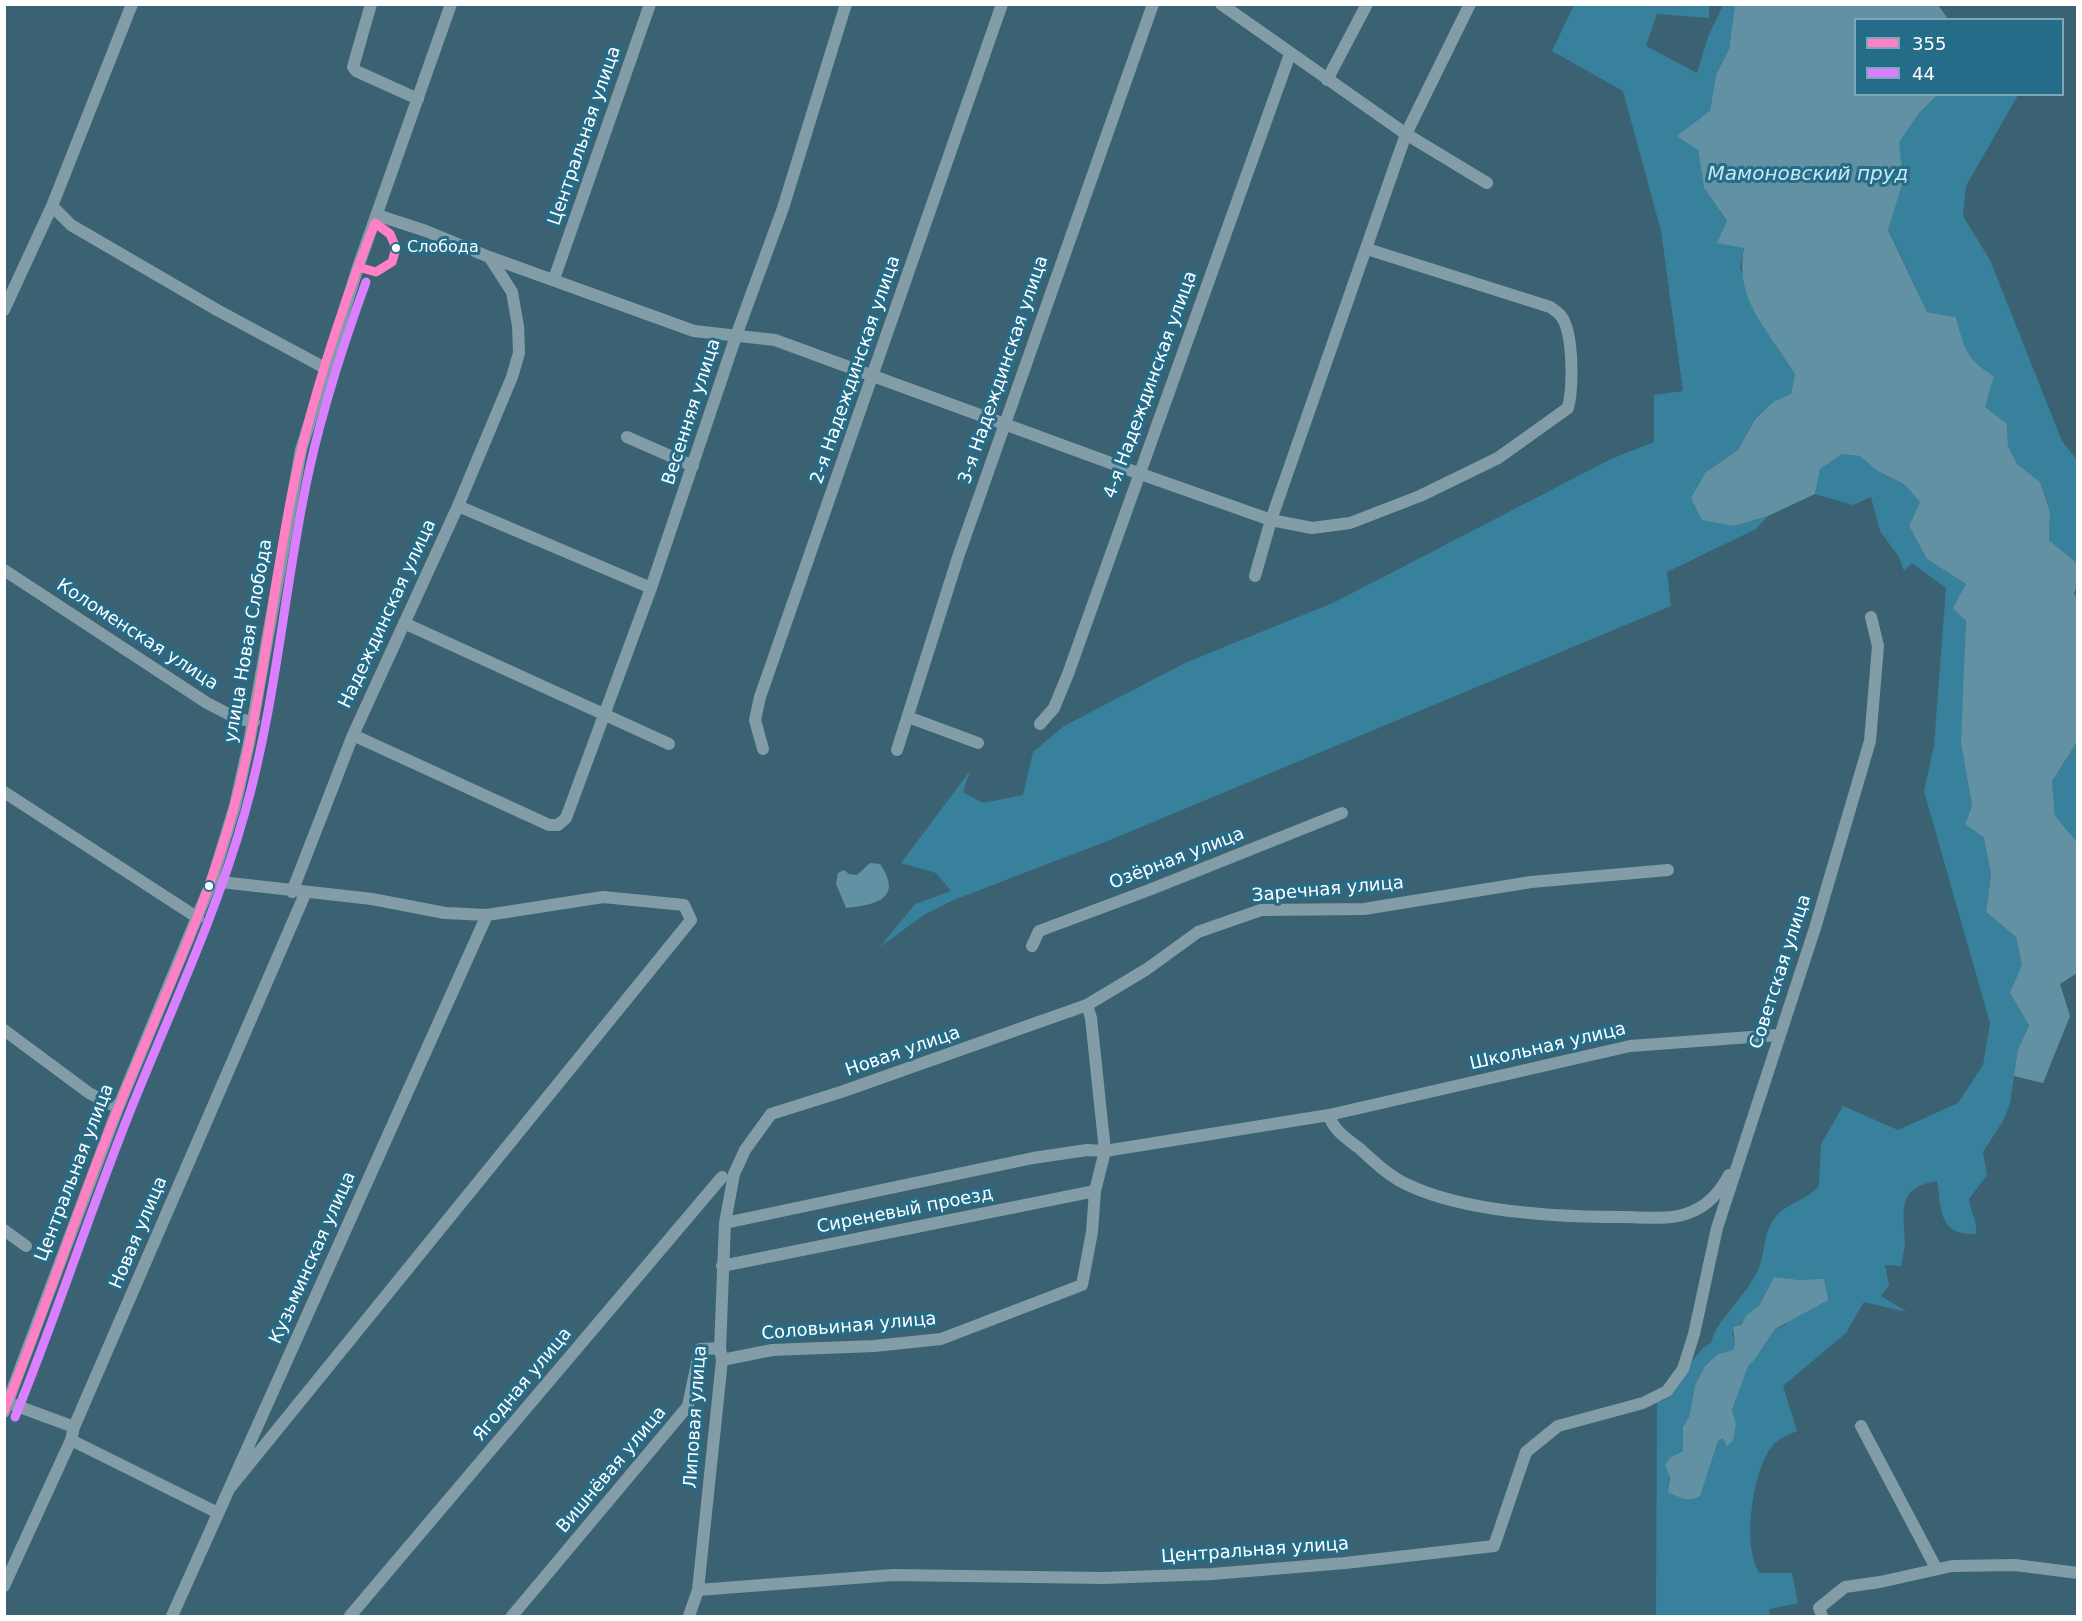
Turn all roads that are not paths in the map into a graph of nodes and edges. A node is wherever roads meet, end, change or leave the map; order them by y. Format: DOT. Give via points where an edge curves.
graph roads {
  1 [pos="132,4"];
  2 [pos="371,4"];
  3 [pos="451,4"];
  4 [pos="650,4"];
  5 [pos="846,4"];
  6 [pos="1002,4"];
  7 [pos="1153,4"];
  8 [pos="1221,4"];
  9 [pos="1367,4"];
  10 [pos="1470,4"];
  11 [pos="1290,54"];
  12 [pos="1327,80"];
  13 [pos="418,99"];
  14 [pos="1406,134"];
  15 [pos="1487,183"];
  16 [pos="52,206"];
  17 [pos="377,215"];
  18 [pos="1367,249"];
  19 [pos="489,257"];
  20 [pos="554,279"];
  21 [pos="4,310"];
  22 [pos="736,336"];
  23 [pos="325,368"];
  24 [pos="872,377"];
  25 [pos="1004,423"];
  26 [pos="627,437"];
  27 [pos="693,466"];
  28 [pos="1138,473"];
  29 [pos="458,506"];
  30 [pos="1271,520"];
  31 [pos="4,570"];
  32 [pos="1256,576"];
  33 [pos="651,588"];
  34 [pos="1871,617"];
  35 [pos="404,623"];
  36 [pos="604,716"];
  37 [pos="908,717"];
  38 [pos="254,722"];
  39 [pos="1040,724"];
  40 [pos="353,735"];
  41 [pos="978,743"];
  42 [pos="669,744"];
  43 [pos="763,749"];
  44 [pos="897,750"];
  45 [pos="4,792"];
  46 [pos="1342,813"];
  47 [pos="1668,870"];
  48 [pos="212,882"];
  49 [pos="298,893"];
  50 [pos="487,915"];
  51 [pos="198,918"];
  52 [pos="1032,946"];
  53 [pos="1087,1005"];
  54 [pos="4,1030"];
  55 [pos="1778,1035"];
  56 [pos="118,1108"];
  57 [pos="1329,1116"];
  58 [pos="1750,1132"];
  59 [pos="745,1150"];
  60 [pos="1105,1150"];
  61 [pos="722,1177"];
  62 [pos="1095,1191"];
  63 [pos="725,1223"];
  64 [pos="4,1230"];
  65 [pos="26,1246"];
  66 [pos="722,1266"];
  67 [pos="1694,1334"];
  68 [pos="721,1354"];
  69 [pos="7,1408"];
  70 [pos="1861,1426"];
  71 [pos="74,1427"];
  72 [pos="71,1440"];
  73 [pos="229,1489"];
  74 [pos="218,1513"];
  75 [pos="1936,1568"];
  76 [pos="2078,1573"];
  77 [pos="4,1586"];
  78 [pos="698,1590"];
  79 [pos="1820,1612"];
  80 [pos="172,1617"];
  81 [pos="350,1617"];
  82 [pos="512,1617"];
  83 [pos="689,1617"];
  1 -- 16 [label="street"];
  2 -- 13 [label="street" via="353,67"];
  3 -- 13 [label="street"];
  4 -- 20 [label="street, Центральная улица"];
  5 -- 22 [label="street, Весенняя улица" via="783,208"];
  6 -- 24 [label="street, 2-я Надеждинская улица"];
  7 -- 25 [label="street, 3-я Надеждинская улица"];
  8 -- 11 [label="street"];
  9 -- 12 [label="street"];
  10 -- 14 [label="street"];
  11 -- 12 [label="street"];
  11 -- 28 [label="street, 4-я Надеждинская улица"];
  12 -- 14 [label="street"];
  13 -- 17 [label="street"];
  14 -- 15 [label="street"];
  14 -- 18 [label="street"];
  16 -- 21 [label="street"];
  16 -- 23 [label="street" via="71,225"];
  17 -- 19 [label="street"];
  17 -- 23 [label="street, улица Новая Слобода"];
  18 -- 30 [label="street"];
  18 -- 30 [label="street" via="1550,307 1567,328 1572,390 1568,408 1482,467 1350,523 1312,528"];
  19 -- 20 [label="street"];
  19 -- 29 [label="street, Надеждинская улица" via="512,292 519,353"];
  20 -- 22 [label="street" via="694,331"];
  22 -- 24 [label="street" via="774,340"];
  22 -- 27 [label="street, Весенняя улица"];
  23 -- 38 [label="street, улица Новая Слобода" via="301,450"];
  24 -- 25 [label="street"];
  24 -- 43 [label="street, 2-я Надеждинская улица" via="760,697 755,720"];
  25 -- 28 [label="street"];
  25 -- 37 [label="street, 3-я Надеждинская улица"];
  26 -- 27 [label="street"];
  27 -- 33 [label="street, Весенняя улица"];
  28 -- 30 [label="street"];
  28 -- 39 [label="street, 4-я Надеждинская улица" via="1068,674 1054,708"];
  29 -- 33 [label="street"];
  29 -- 35 [label="street, Надеждинская улица"];
  30 -- 32 [label="street"];
  31 -- 38 [label="street, Коломенская улица" via="207,703 236,718"];
  33 -- 36 [label="street, Весенняя улица"];
  34 -- 55 [label="street, Советская улица" via="1878,646 1870,741 1815,928"];
  35 -- 36 [label="street"];
  35 -- 40 [label="street, Надеждинская улица"];
  36 -- 40 [label="street, Весенняя улица" via="566,818 558,825 549,825"];
  36 -- 42 [label="street"];
  37 -- 41 [label="street"];
  37 -- 44 [label="street, 3-я Надеждинская улица"];
  38 -- 48 [label="street, улица Новая Слобода"];
  40 -- 49 [label="street, Надеждинская улица"];
  45 -- 51 [label="street"];
  46 -- 52 [label="street, Озёрная улица" via="1040,931"];
  47 -- 53 [label="street, Заречная улица" via="1531,882 1364,909 1261,910 1198,932"];
  48 -- 49 [label="street"];
  48 -- 51 [label="street, Центральная улица"];
  49 -- 50 [label="street"];
  49 -- 71 [label="street, Новая улица"];
  50 -- 73 [label="street, Кузьминская улица"];
  50 -- 73 [label="street" via="603,897 684,905 691,920"];
  51 -- 56 [label="street, Центральная улица"];
  53 -- 59 [label="street, Новая улица" via="771,1113"];
  53 -- 60 [label="street, Соловьиная улица"];
  54 -- 56 [label="street" via="90,1093"];
  55 -- 57 [label="street, Школьная улица" via="1630,1046"];
  55 -- 58 [label="street, Советская улица"];
  56 -- 69 [label="street, Центральная улица"];
  57 -- 58 [label="street" via="1332,1125 1406,1184 1481,1205 1562,1217 1666,1217 1694,1211 1712,1200 1724,1184"];
  57 -- 60 [label="street, Школьная улица"];
  58 -- 67 [label="street, Советская улица" via="1717,1228"];
  59 -- 63 [label="street, Липовая улица" via="734,1174"];
  60 -- 62 [label="street, Соловьиная улица"];
  60 -- 63 [label="street, Школьная улица" via="1033,1158"];
  61 -- 81 [label="street, Ягодная улица"];
  62 -- 66 [label="street, Сиреневый проезд"];
  62 -- 68 [label="street, Соловьиная улица" via="1082,1285 941,1339"];
  63 -- 66 [label="street, Липовая улица"];
  64 -- 65 [label="street"];
  66 -- 68 [label="street, Липовая улица"];
  67 -- 78 [label="street, Центральная улица" via="1683,1369 1667,1391 1642,1403 1558,1426 1526,1452 1494,1546 1212,1574 1103,1578 893,1575"];
  68 -- 78 [label="street, Липовая улица"];
  68 -- 82 [label="street, Вишнёвая улица" via="700,1348 688,1406"];
  69 -- 71 [label="street"];
  70 -- 75 [label="street"];
  71 -- 72 [label="street, Новая улица"];
  72 -- 74 [label="street"];
  72 -- 77 [label="street, Новая улица"];
  73 -- 74 [label="street, Кузьминская улица"];
  74 -- 80 [label="street, Кузьминская улица"];
  75 -- 76 [label="street" via="2015,1565"];
  75 -- 79 [label="street" via="1845,1587"];
  78 -- 83 [label="street, Липовая улица"];
}
